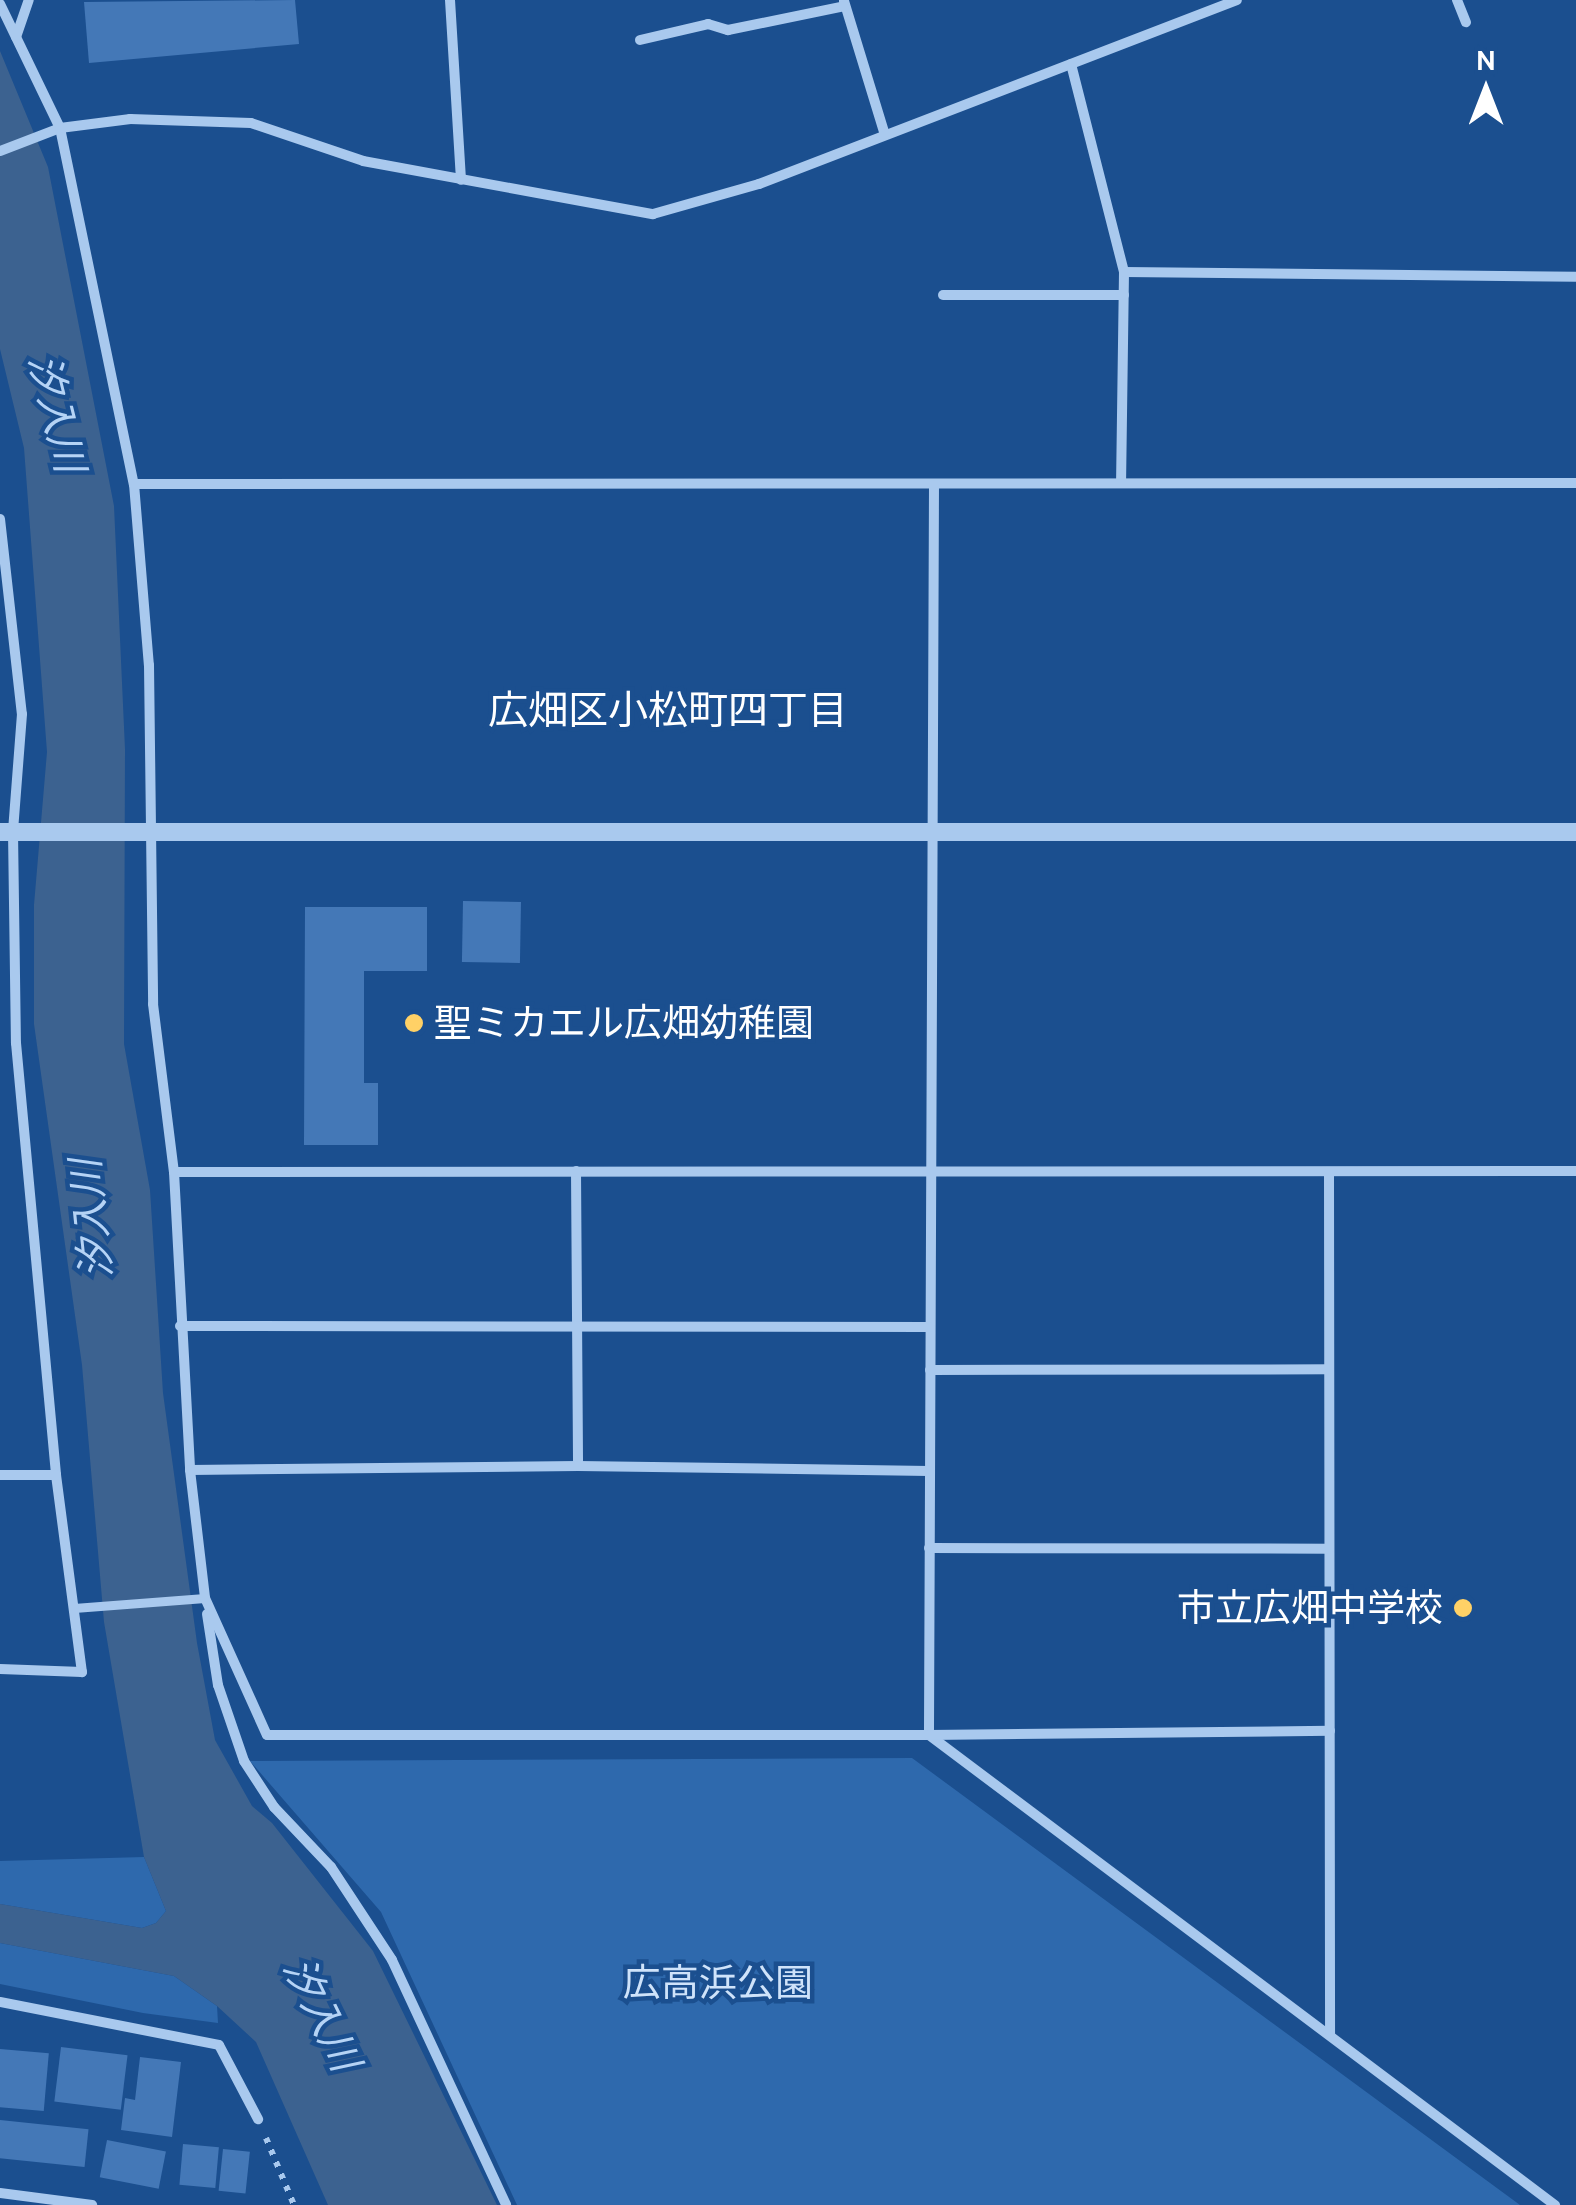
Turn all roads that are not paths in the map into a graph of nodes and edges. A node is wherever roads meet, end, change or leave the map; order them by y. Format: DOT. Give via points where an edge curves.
graph roads {
  1 [pos="29,0"];
  2 [pos="450,0"];
  3 [pos="1237,0"];
  4 [pos="1457,0"];
  5 [pos="844,3"];
  6 [pos="0,4"];
  7 [pos="1466,22"];
  8 [pos="16,37"];
  9 [pos="640,40"];
  10 [pos="1071,64"];
  11 [pos="60,128"];
  12 [pos="884,132"];
  13 [pos="0,151"];
  14 [pos="460,180"];
  15 [pos="1124,272"];
  16 [pos="1576,277"];
  17 [pos="944,295"];
  18 [pos="1124,295"];
  19 [pos="1576,483"];
  20 [pos="134,484"];
  21 [pos="1121,484"];
  22 [pos="934,485"];
  23 [pos="0,519"];
  24 [pos="16,642"];
  25 [pos="0,646"];
  26 [pos="6,832"];
  27 [pos="150,832"];
  28 [pos="932,832"];
  29 [pos="1576,832"];
  30 [pos="930,1170"];
  31 [pos="1576,1171"];
  32 [pos="174,1172"];
  33 [pos="576,1172"];
  34 [pos="1329,1173"];
  35 [pos="180,1326"];
  36 [pos="930,1327"];
  37 [pos="578,1328"];
  38 [pos="1329,1369"];
  39 [pos="930,1370"];
  40 [pos="578,1466"];
  41 [pos="190,1470"];
  42 [pos="930,1470"];
  43 [pos="0,1475"];
  44 [pos="56,1475"];
  45 [pos="930,1548"];
  46 [pos="1329,1549"];
  47 [pos="204,1598"];
  48 [pos="74,1608"];
  49 [pos="0,1670"];
  50 [pos="1330,1731"];
  51 [pos="929,1734"];
  52 [pos="0,2002"];
  53 [pos="1330,2034"];
  54 [pos="258,2119"];
  55 [pos="0,2193"];
  56 [pos="92,2205"];
  57 [pos="506,2205"];
  58 [pos="1555,2205"];
  1 -- 8 [label="street"];
  2 -- 14 [label="street"];
  3 -- 10 [label="street"];
  4 -- 7 [label="street"];
  5 -- 9 [label="street" via="728,30 708,24"];
  5 -- 12 [label="street"];
  6 -- 8 [label="street"];
  8 -- 11 [label="street"];
  10 -- 12 [label="street"];
  10 -- 15 [label="street"];
  11 -- 13 [label="street"];
  11 -- 14 [label="street" via="130,119 252,124 363,161"];
  11 -- 20 [label="street"];
  12 -- 14 [label="street" via="759,184 653,214"];
  15 -- 16 [label="street"];
  15 -- 18 [label="street"];
  17 -- 18 [label="street"];
  18 -- 21 [label="street"];
  19 -- 21 [label="street"];
  20 -- 22 [label="street"];
  20 -- 27 [label="street" via="149,665"];
  21 -- 22 [label="street"];
  22 -- 28 [label="street"];
  23 -- 24 [label="street"];
  24 -- 25 [label="street"];
  24 -- 26 [label="street" via="22,714"];
  26 -- 27 [label="street"];
  26 -- 44 [label="street" via="16,1043"];
  27 -- 28 [label="street"];
  27 -- 32 [label="street" via="153,1004"];
  28 -- 29 [label="street"];
  28 -- 30 [label="street"];
  30 -- 33 [label="street"];
  30 -- 34 [label="street"];
  30 -- 36 [label="street"];
  31 -- 34 [label="street"];
  32 -- 33 [label="street"];
  32 -- 35 [label="street"];
  33 -- 37 [label="street"];
  34 -- 38 [label="street"];
  35 -- 37 [label="street"];
  35 -- 41 [label="street"];
  36 -- 37 [label="street"];
  36 -- 39 [label="street"];
  37 -- 40 [label="street"];
  38 -- 39 [label="street"];
  38 -- 46 [label="street"];
  39 -- 42 [label="street"];
  40 -- 41 [label="street"];
  40 -- 42 [label="street"];
  41 -- 47 [label="street"];
  42 -- 45 [label="street"];
  43 -- 44 [label="street"];
  44 -- 48 [label="street"];
  45 -- 46 [label="street"];
  45 -- 51 [label="street"];
  46 -- 50 [label="street"];
  47 -- 48 [label="street"];
  47 -- 51 [label="street" via="266,1734"];
  47 -- 57 [label="street" via="218,1685 244,1761 274,1807 331,1866 392,1960"];
  48 -- 49 [label="street" via="82,1672"];
  50 -- 51 [label="street"];
  50 -- 53 [label="street"];
  51 -- 53 [label="street"];
  52 -- 54 [label="street" via="218,2045"];
  53 -- 58 [label="street"];
  55 -- 56 [label="street"];
}
